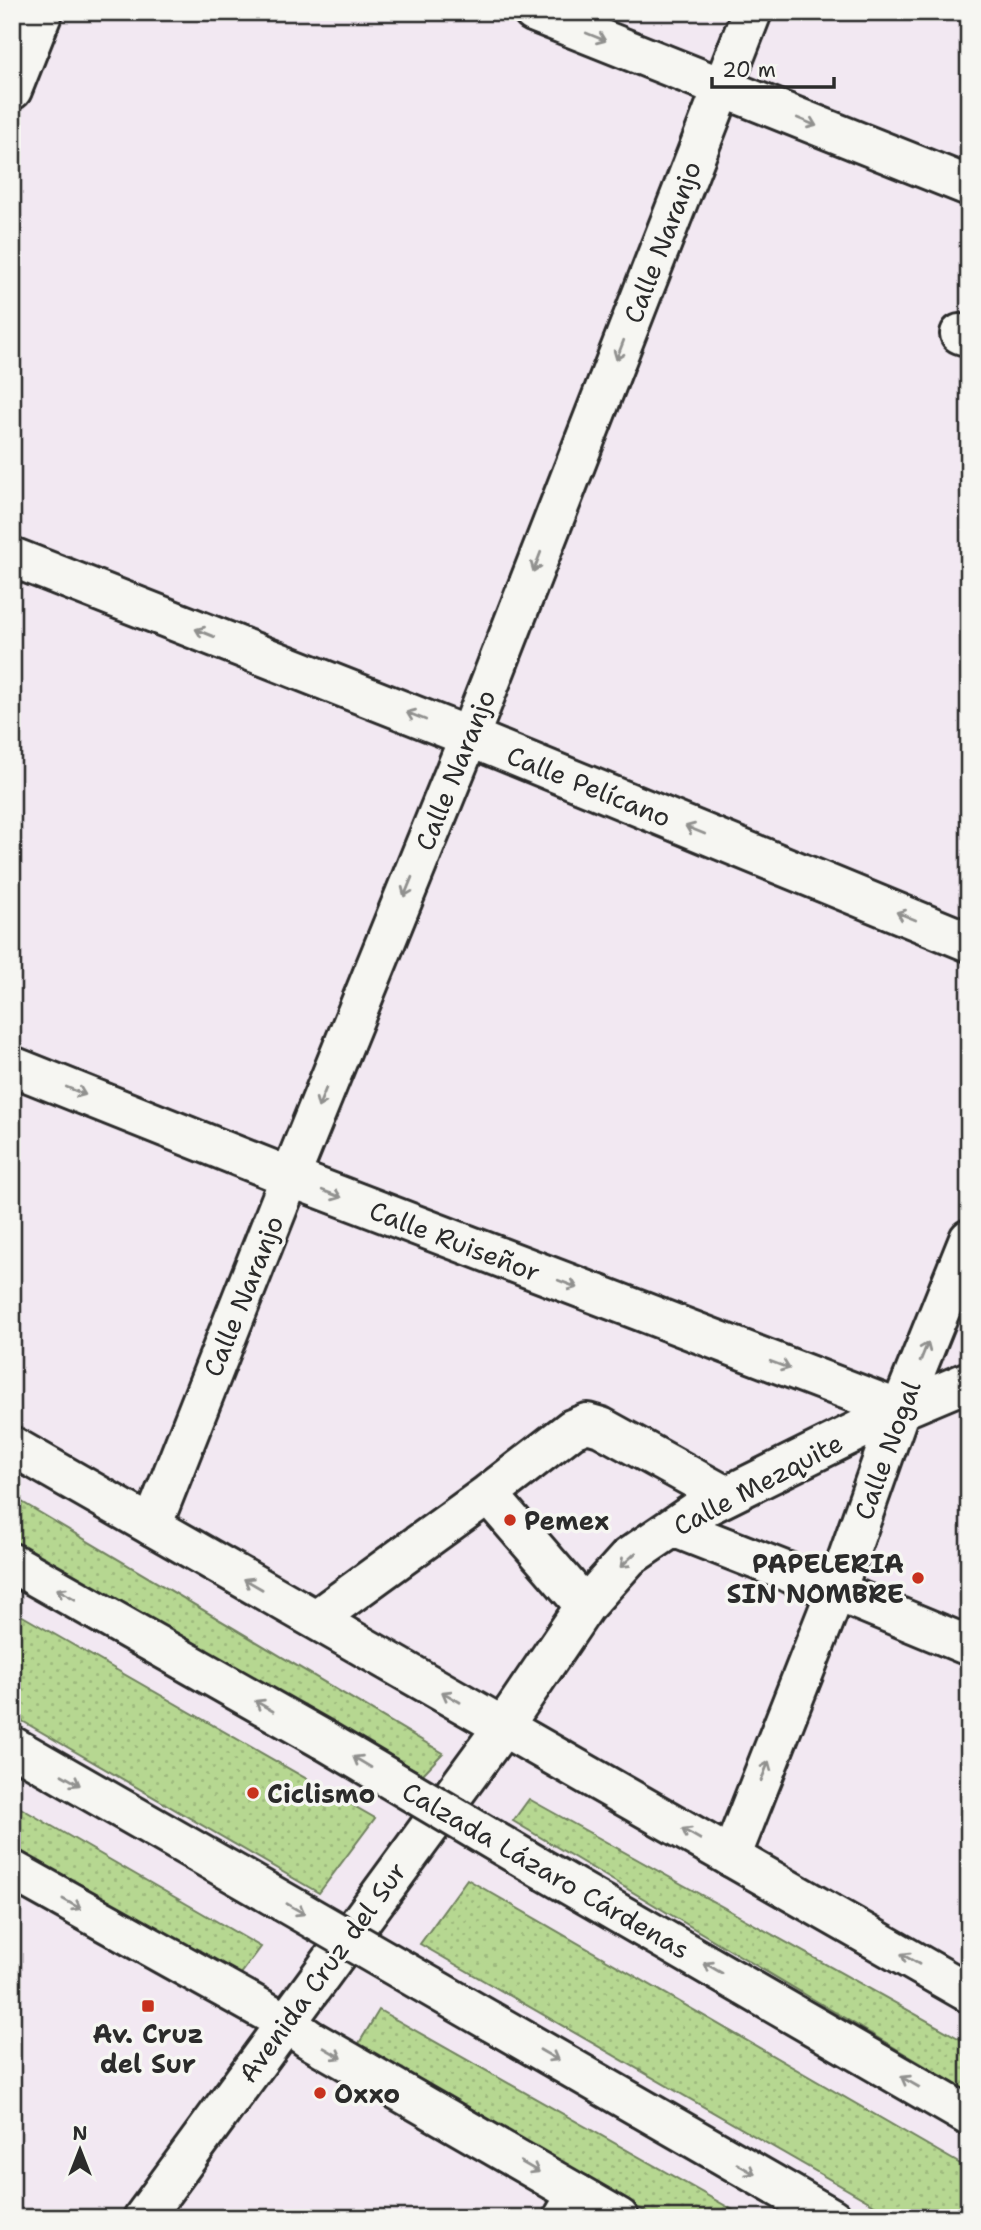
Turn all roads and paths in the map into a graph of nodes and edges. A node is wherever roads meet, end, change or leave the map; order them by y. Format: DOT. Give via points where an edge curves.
graph roads {
  1 [pos="43,12"];
  2 [pos="533,12"];
  3 [pos="751,12"];
  4 [pos="722,88"];
  5 [pos="12,90"];
  6 [pos="969,186"];
  7 [pos="12,557"];
  8 [pos="469,737"];
  9 [pos="969,942"];
  10 [pos="12,1066"];
  11 [pos="290,1177"];
  12 [pos="969,1239"];
  13 [pos="969,1381"];
  14 [pos="900,1410"];
  15 [pos="12,1446"];
  16 [pos="488,1494"];
  17 [pos="726,1496"];
  18 [pos="152,1526"];
  19 [pos="673,1527"];
  20 [pos="12,1563"];
  21 [pos="836,1591"];
  22 [pos="585,1606"];
  23 [pos="316,1619"];
  24 [pos="969,1646"];
  25 [pos="503,1727"];
  26 [pos="12,1746"];
  27 [pos="731,1857"];
  28 [pos="12,1870"];
  29 [pos="969,1993"];
  30 [pos="285,2022"];
  31 [pos="969,2116"];
  32 [pos="570,2206"];
  33 [pos="143,2218"];
  34 [pos="619,2218"];
  35 [pos="832,2218"];
  1 -- 5 [label="main road"];
  2 -- 4 [label="main road, one-way"];
  3 -- 4 [label="main road, Calle Naranjo"];
  4 -- 6 [label="main road, one-way"];
  4 -- 8 [label="main road, Calle Naranjo, one-way"];
  8 -- 7 [label="main road, Calle Pelícano, one-way"];
  9 -- 8 [label="main road, Calle Pelícano, one-way"];
  8 -- 11 [label="main road, Calle Naranjo, one-way"];
  10 -- 11 [label="main road, Calle Ruiseñor, one-way"];
  11 -- 14 [label="main road, Calle Ruiseñor, one-way"];
  11 -- 18 [label="main road, Calle Naranjo"];
  14 -- 12 [label="main road, Calle Nogal, one-way"];
  13 -- 14 [label="main road, Calle Mezquite"];
  14 -- 17 [label="main road, Calle Mezquite"];
  14 -- 21 [label="main road, Calle Nogal"];
  15 -- 18 [label="main road"];
  16 -- 17 [label="main road" via="572,1429 587,1423"];
  16 -- 22 [label="main road"];
  16 -- 23 [label="main road"];
  17 -- 19 [label="main road, Calle Mezquite"];
  23 -- 18 [label="main road, one-way"];
  19 -- 21 [label="main road"];
  19 -- 22 [label="main road, Calle Mezquite, one-way" via="629,1557"];
  31 -- 20 [label="main road, Calzada Lázaro Cárdenas, one-way, bridge"];
  21 -- 24 [label="main road"];
  27 -- 21 [label="main road, Calle Nogal, one-way"];
  22 -- 25 [label="main road, Calle Mezquite"];
  25 -- 23 [label="main road, one-way"];
  27 -- 25 [label="main road, one-way"];
  25 -- 30 [label="main road, Avenida Cruz del Sur"];
  26 -- 35 [label="main road, one-way, bridge"];
  29 -- 27 [label="main road, one-way"];
  28 -- 30 [label="main road, one-way"];
  30 -- 32 [label="main road, one-way"];
  30 -- 33 [label="main road, Avenida Cruz del Sur"];
  32 -- 34 [label="main road"];
}
